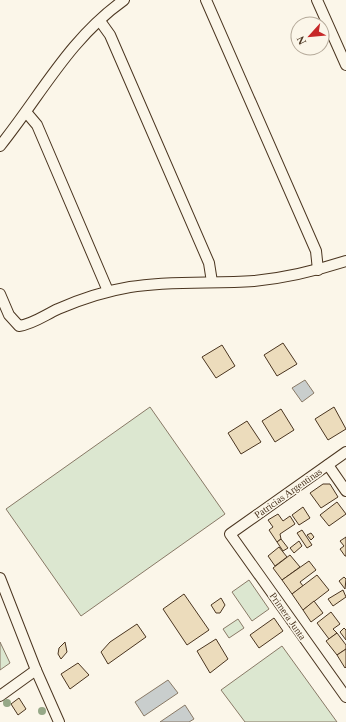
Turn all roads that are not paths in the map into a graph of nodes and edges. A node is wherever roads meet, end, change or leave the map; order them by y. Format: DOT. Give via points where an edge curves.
graph roads {
  1 [pos="124,0"];
  2 [pos="206,0"];
  3 [pos="317,0"];
  4 [pos="100,21"];
  5 [pos="346,65"];
  6 [pos="26,112"];
  7 [pos="0,146"];
  8 [pos="346,261"];
  9 [pos="318,270"];
  10 [pos="212,282"];
  11 [pos="108,291"];
  12 [pos="0,294"];
  13 [pos="346,452"];
  14 [pos="328,465"];
  15 [pos="346,491"];
  16 [pos="230,534"];
  17 [pos="0,578"];
  18 [pos="0,586"];
  19 [pos="10,608"];
  20 [pos="36,670"];
  21 [pos="0,696"];
  22 [pos="346,697"];
  23 [pos="59,722"];
  1 -- 4 [label="street"];
  2 -- 9 [label="street" via="316,251"];
  3 -- 5 [label="street"];
  4 -- 6 [label="street" via="60,62"];
  4 -- 10 [label="street" via="110,35 209,263"];
  6 -- 7 [label="street"];
  6 -- 11 [label="street" via="37,126"];
  8 -- 9 [label="street"];
  9 -- 10 [label="street" via="285,278"];
  10 -- 11 [label="street" via="180,281"];
  11 -- 12 [label="street" via="19,326 9,315"];
  13 -- 14 [label="street, Patricias Argentinas"];
  14 -- 15 [label="street"];
  14 -- 16 [label="street, Patricias Argentinas"];
  16 -- 22 [label="street, Primera Junta"];
  17 -- 19 [label="street"];
  18 -- 19 [label="street"];
  19 -- 20 [label="street"];
  20 -- 21 [label="street"];
  20 -- 23 [label="street"];
}
